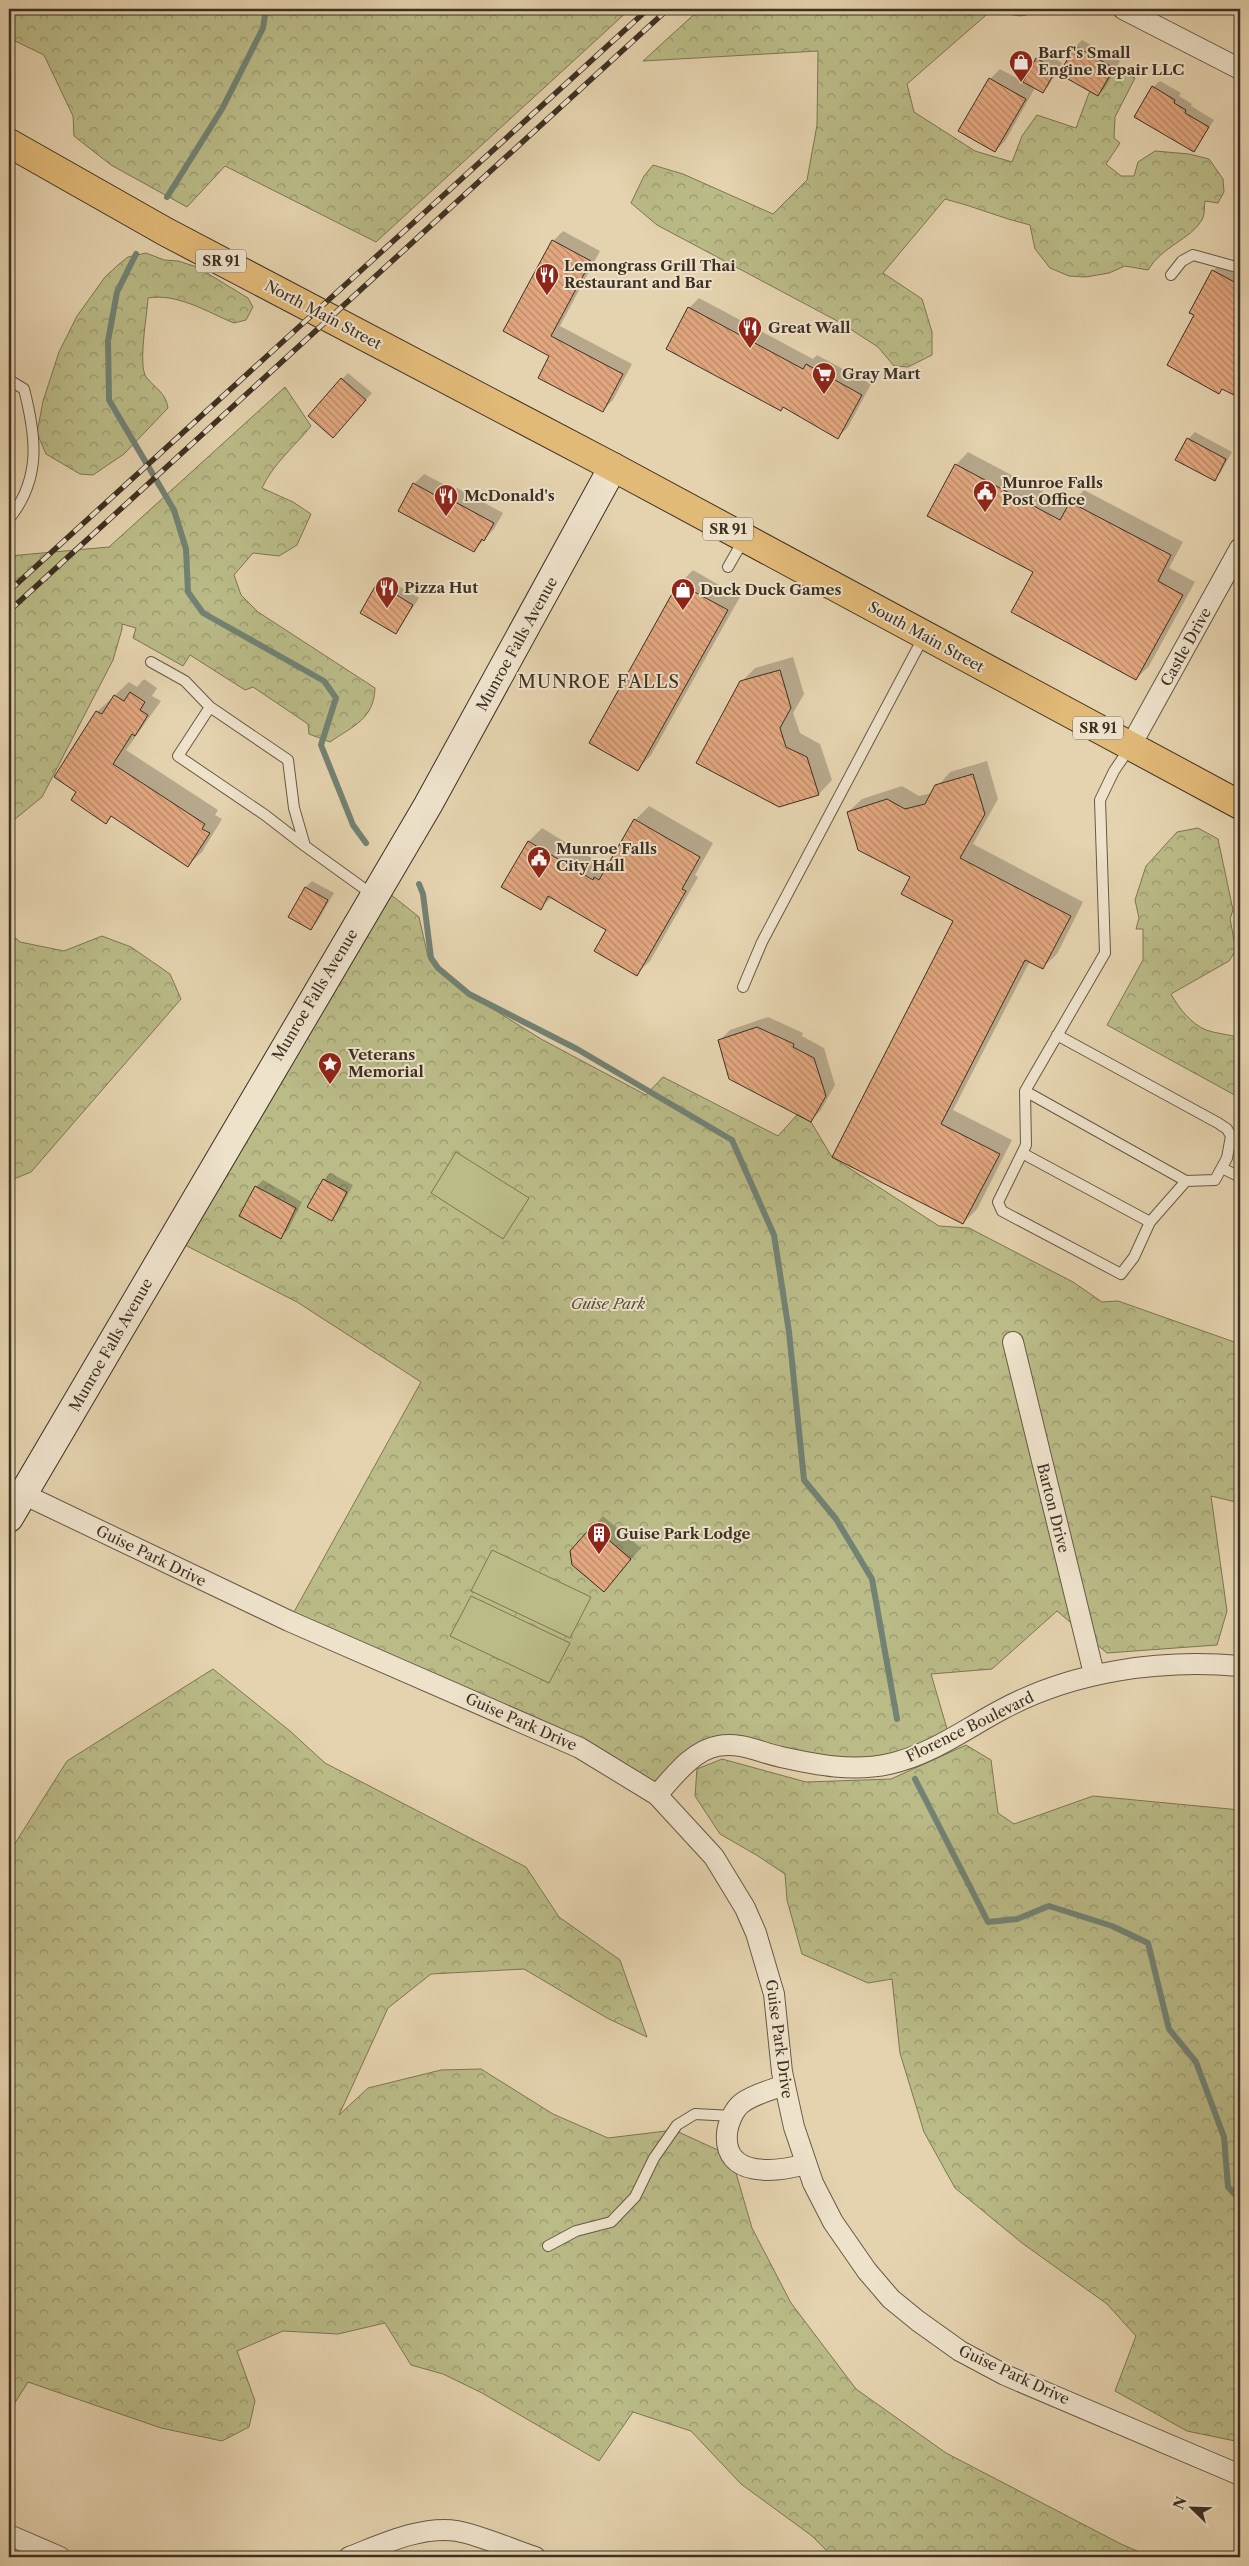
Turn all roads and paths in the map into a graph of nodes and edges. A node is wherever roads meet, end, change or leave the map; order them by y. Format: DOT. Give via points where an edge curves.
graph roads {
  1 [pos="1123,9"];
  2 [pos="1240,69"];
  3 [pos="9,143"];
  4 [pos="1240,268"];
  5 [pos="1171,275"];
  6 [pos="9,380"];
  7 [pos="613,467"];
  8 [pos="9,519"];
  9 [pos="744,538"];
  10 [pos="1240,548"];
  11 [pos="728,567"];
  12 [pos="924,635"];
  13 [pos="151,662"];
  14 [pos="210,706"];
  15 [pos="1131,745"];
  16 [pos="1240,804"];
  17 [pos="305,846"];
  18 [pos="374,895"];
  19 [pos="743,987"];
  20 [pos="1057,1035"];
  21 [pos="1025,1091"];
  22 [pos="1022,1153"];
  23 [pos="1222,1168"];
  24 [pos="1240,1177"];
  25 [pos="1186,1181"];
  26 [pos="1150,1222"];
  27 [pos="1013,1342"];
  28 [pos="23,1494"];
  29 [pos="9,1518"];
  30 [pos="1240,1666"];
  31 [pos="1094,1674"];
  32 [pos="658,1795"];
  33 [pos="785,2085"];
  34 [pos="733,2116"];
  35 [pos="806,2164"];
  36 [pos="548,2246"];
  37 [pos="1240,2475"];
  38 [pos="9,2535"];
  39 [pos="60,2557"];
  40 [pos="349,2557"];
  41 [pos="535,2557"];
  1 -- 2 [label="street"];
  3 -- 7 [label="main road, North Main Street / SR 91" via="166,232"];
  4 -- 5 [label="lane" via="1193,255 1182,261"];
  6 -- 8 [label="lane" via="24,389 35,438 35,458 31,476"];
  7 -- 9 [label="main road, South Main Street / SR 91"];
  7 -- 18 [label="street, Munroe Falls Avenue" via="495,685"];
  9 -- 11 [label="lane"];
  9 -- 12 [label="main road, South Main Street / SR 91"];
  10 -- 15 [label="street, Castle Drive"];
  12 -- 15 [label="main road, South Main Street / SR 91"];
  12 -- 19 [label="lane" via="762,942"];
  13 -- 14 [label="lane" via="185,681"];
  14 -- 17 [label="lane" via="288,760 294,808"];
  14 -- 17 [label="lane" via="178,756 265,814"];
  15 -- 16 [label="main road, South Main Street / SR 91"];
  15 -- 20 [label="lane" via="1100,800 1105,952"];
  17 -- 18 [label="lane"];
  18 -- 28 [label="street, Munroe Falls Avenue"];
  20 -- 21 [label="lane"];
  20 -- 23 [label="lane" via="1227,1129 1231,1136"];
  21 -- 22 [label="lane" via="1026,1145"];
  21 -- 25 [label="lane"];
  22 -- 26 [label="lane"];
  22 -- 26 [label="lane" via="998,1208 1116,1274 1124,1271"];
  23 -- 24 [label="lane"];
  23 -- 25 [label="lane" via="1215,1180"];
  25 -- 26 [label="lane"];
  27 -- 31 [label="street, Barton Drive"];
  28 -- 29 [label="street, Munroe Falls Avenue"];
  28 -- 32 [label="street, Guise Park Drive" via="289,1621 580,1748"];
  30 -- 31 [label="street, Florence Boulevard" via="1169,1666"];
  31 -- 32 [label="street, Florence Boulevard" via="1025,1699 929,1750 887,1764 829,1767 747,1746 718,1746 689,1762"];
  32 -- 33 [label="street, Guise Park Drive" via="727,1875 756,1933 774,1994"];
  33 -- 34 [label="street" via="741,2103"];
  33 -- 35 [label="street, Guise Park Drive"];
  34 -- 35 [label="street" via="727,2130 727,2144 732,2156 742,2165 771,2170"];
  34 -- 36 [label="lane" via="695,2114 678,2125 654,2158 635,2197 611,2222 576,2231"];
  35 -- 37 [label="street, Guise Park Drive" via="812,2183 855,2255 891,2299 918,2321 960,2351 1006,2375"];
  38 -- 39 [label="street"];
  40 -- 41 [label="street" via="439,2531 457,2531"];
}
